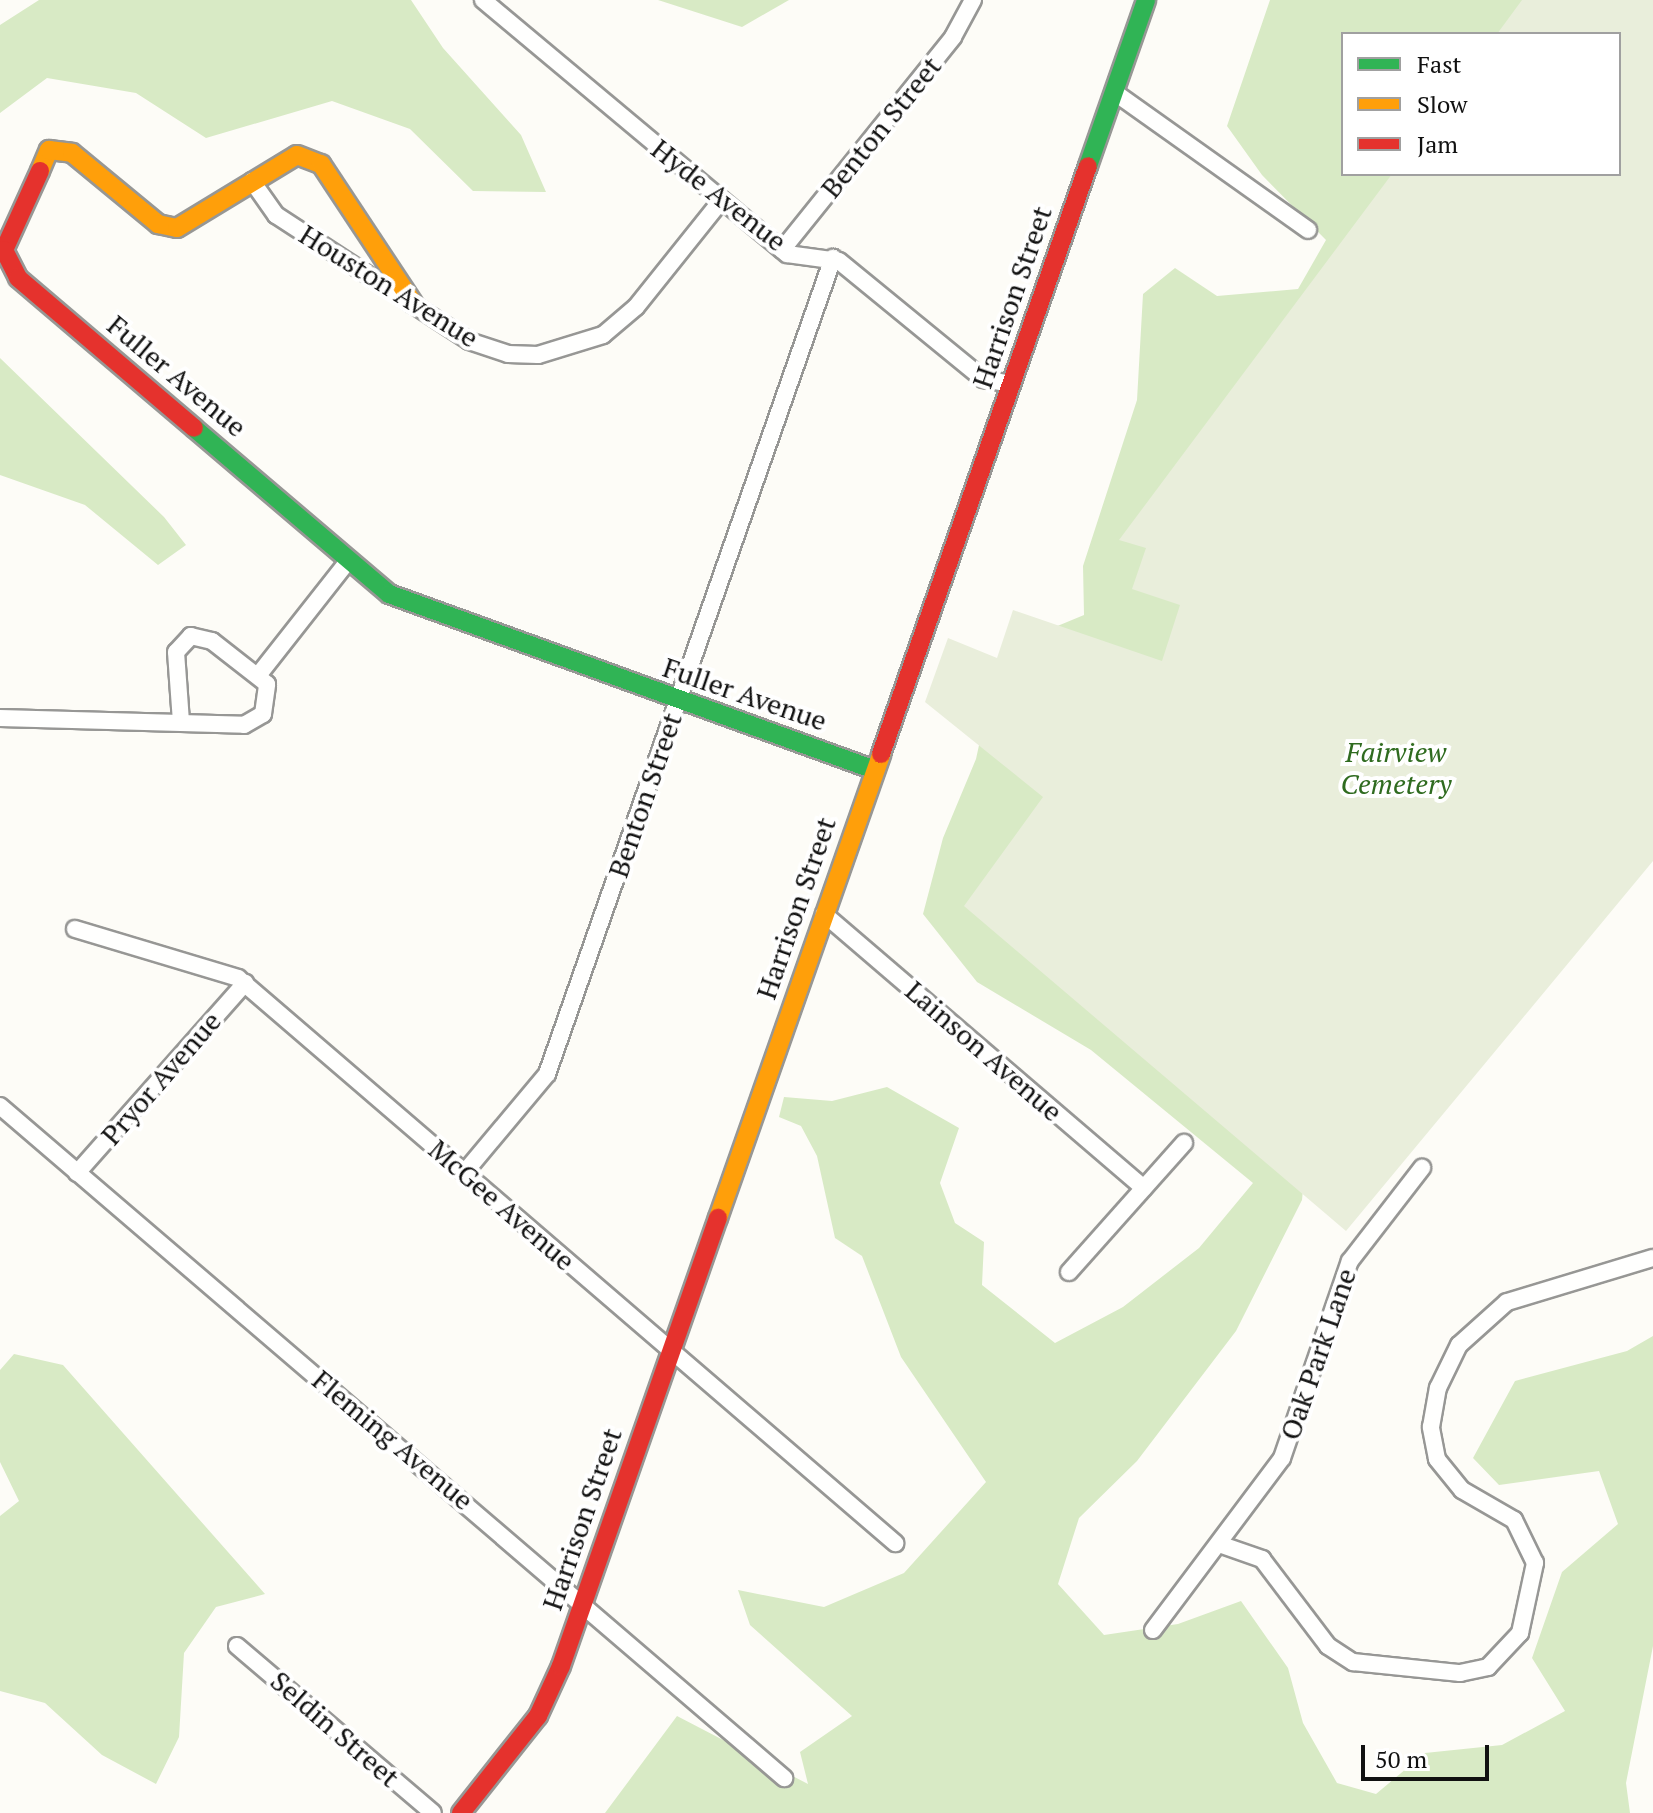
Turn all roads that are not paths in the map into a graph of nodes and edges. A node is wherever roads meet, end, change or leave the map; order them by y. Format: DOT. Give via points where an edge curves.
graph roads {
  1 [pos="483,0"];
  2 [pos="973,0"];
  3 [pos="1146,0"];
  4 [pos="1114,92"];
  5 [pos="252,181"];
  6 [pos="721,201"];
  7 [pos="1308,230"];
  8 [pos="782,250"];
  9 [pos="833,258"];
  10 [pos="413,303"];
  11 [pos="1010,384"];
  12 [pos="348,561"];
  13 [pos="260,673"];
  14 [pos="678,700"];
  15 [pos="0,718"];
  16 [pos="181,721"];
  17 [pos="875,770"];
  18 [pos="824,914"];
  19 [pos="75,929"];
  20 [pos="245,983"];
  21 [pos="0,1106"];
  22 [pos="1184,1143"];
  23 [pos="1422,1168"];
  24 [pos="465,1172"];
  25 [pos="77,1173"];
  26 [pos="1144,1188"];
  27 [pos="1653,1258"];
  28 [pos="1069,1272"];
  29 [pos="671,1349"];
  30 [pos="895,1543"];
  31 [pos="1219,1544"];
  32 [pos="583,1602"];
  33 [pos="1153,1630"];
  34 [pos="237,1646"];
  35 [pos="784,1778"];
  36 [pos="433,1813"];
  37 [pos="461,1813"];
  1 -- 6 [label="street, Hyde Avenue"];
  2 -- 8 [label="street, Benton Street" via="953,37"];
  3 -- 4 [label="street, Harrison Street"];
  4 -- 7 [label="street"];
  4 -- 11 [label="street, Harrison Street"];
  5 -- 10 [label="street, Houston Avenue" via="276,215"];
  5 -- 10 [label="street, Fuller Avenue" via="297,155 321,164"];
  5 -- 12 [label="street, Fuller Avenue" via="187,225 166,227 72,153 49,150 34,170 3,260"];
  6 -- 8 [label="street, Hyde Avenue"];
  6 -- 10 [label="street, Houston Avenue" via="636,307 577,347 508,354 469,341"];
  8 -- 9 [label="street, Hyde Avenue"];
  9 -- 11 [label="street, Hyde Avenue" via="983,379"];
  9 -- 14 [label="street, Benton Street"];
  11 -- 17 [label="street, Harrison Street"];
  12 -- 13 [label="street"];
  12 -- 14 [label="street, Fuller Avenue" via="405,604"];
  13 -- 16 [label="street" via="269,693 256,721"];
  13 -- 16 [label="street" via="191,636 176,652"];
  14 -- 17 [label="street, Fuller Avenue"];
  14 -- 24 [label="street, Benton Street" via="547,1074"];
  15 -- 16 [label="street" via="147,727"];
  17 -- 18 [label="street, Harrison Street"];
  18 -- 26 [label="street, Lainson Avenue"];
  18 -- 29 [label="street, Harrison Street"];
  19 -- 20 [label="street, McGee Avenue"];
  20 -- 24 [label="street, McGee Avenue"];
  20 -- 25 [label="street, Pryor Avenue"];
  21 -- 25 [label="street, Fleming Avenue"];
  22 -- 26 [label="street"];
  23 -- 31 [label="street, Oak Park Lane" via="1360,1243 1327,1315 1282,1458"];
  24 -- 29 [label="street, McGee Avenue"];
  25 -- 32 [label="street, Fleming Avenue"];
  26 -- 28 [label="street"];
  27 -- 31 [label="street" via="1507,1302 1459,1345 1438,1388 1431,1427 1437,1459 1462,1490 1514,1520 1531,1546 1531,1597 1504,1657 1460,1673 1353,1662 1328,1646 1262,1559"];
  29 -- 30 [label="street, McGee Avenue"];
  29 -- 32 [label="street, Harrison Street"];
  31 -- 33 [label="street, Oak Park Lane"];
  32 -- 35 [label="street, Fleming Avenue"];
  32 -- 37 [label="street, Harrison Street" via="538,1716"];
  34 -- 36 [label="street, Seldin Street"];
}
